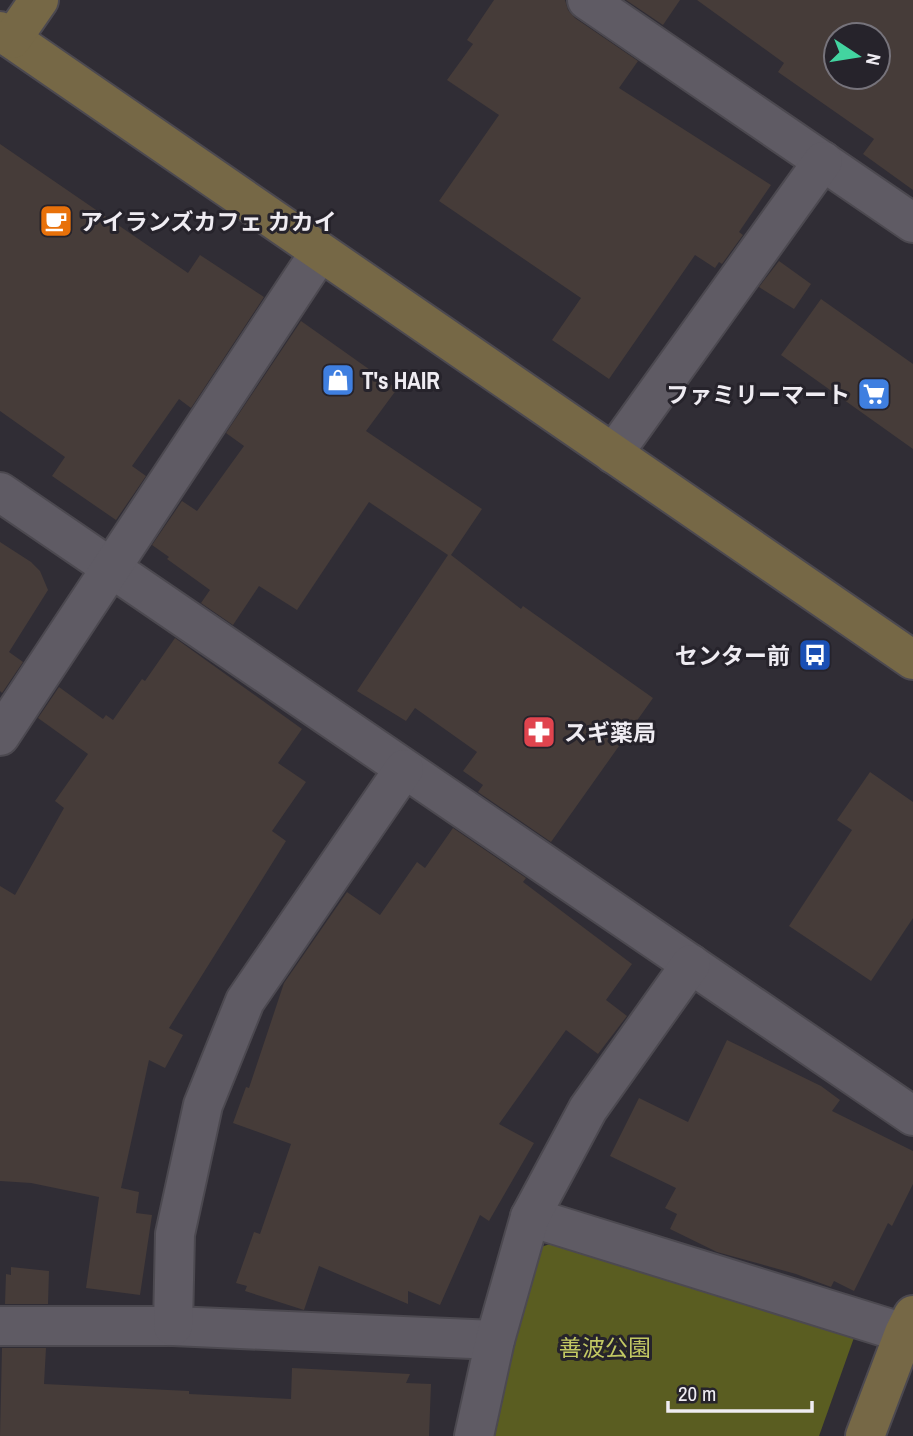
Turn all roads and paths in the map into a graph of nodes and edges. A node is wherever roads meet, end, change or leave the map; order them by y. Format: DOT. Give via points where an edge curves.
graph roads {
  1 [pos="39,0"];
  2 [pos="587,0"];
  3 [pos="6,35"];
  4 [pos="822,161"];
  5 [pos="913,223"];
  6 [pos="320,252"];
  7 [pos="613,454"];
  8 [pos="0,492"];
  9 [pos="111,568"];
  10 [pos="913,660"];
  11 [pos="0,736"];
  12 [pos="404,769"];
  13 [pos="691,964"];
  14 [pos="913,1116"];
  15 [pos="530,1217"];
  16 [pos="909,1324"];
  17 [pos="0,1326"];
  18 [pos="173,1326"];
  19 [pos="495,1340"];
  20 [pos="474,1436"];
  21 [pos="866,1436"];
  1 -- 3 [label="street"];
  2 -- 4 [label="street"];
  3 -- 6 [label="street"];
  4 -- 5 [label="street"];
  4 -- 7 [label="street"];
  6 -- 7 [label="street"];
  6 -- 9 [label="street"];
  7 -- 10 [label="street"];
  8 -- 9 [label="street"];
  9 -- 11 [label="street"];
  9 -- 12 [label="street"];
  12 -- 13 [label="street"];
  12 -- 18 [label="street" via="246,1001 203,1105 175,1234"];
  13 -- 14 [label="street"];
  13 -- 15 [label="street" via="588,1109"];
  15 -- 16 [label="street"];
  15 -- 19 [label="street"];
  16 -- 21 [label="street"];
  17 -- 18 [label="street"];
  18 -- 19 [label="street"];
  19 -- 20 [label="street"];
}
